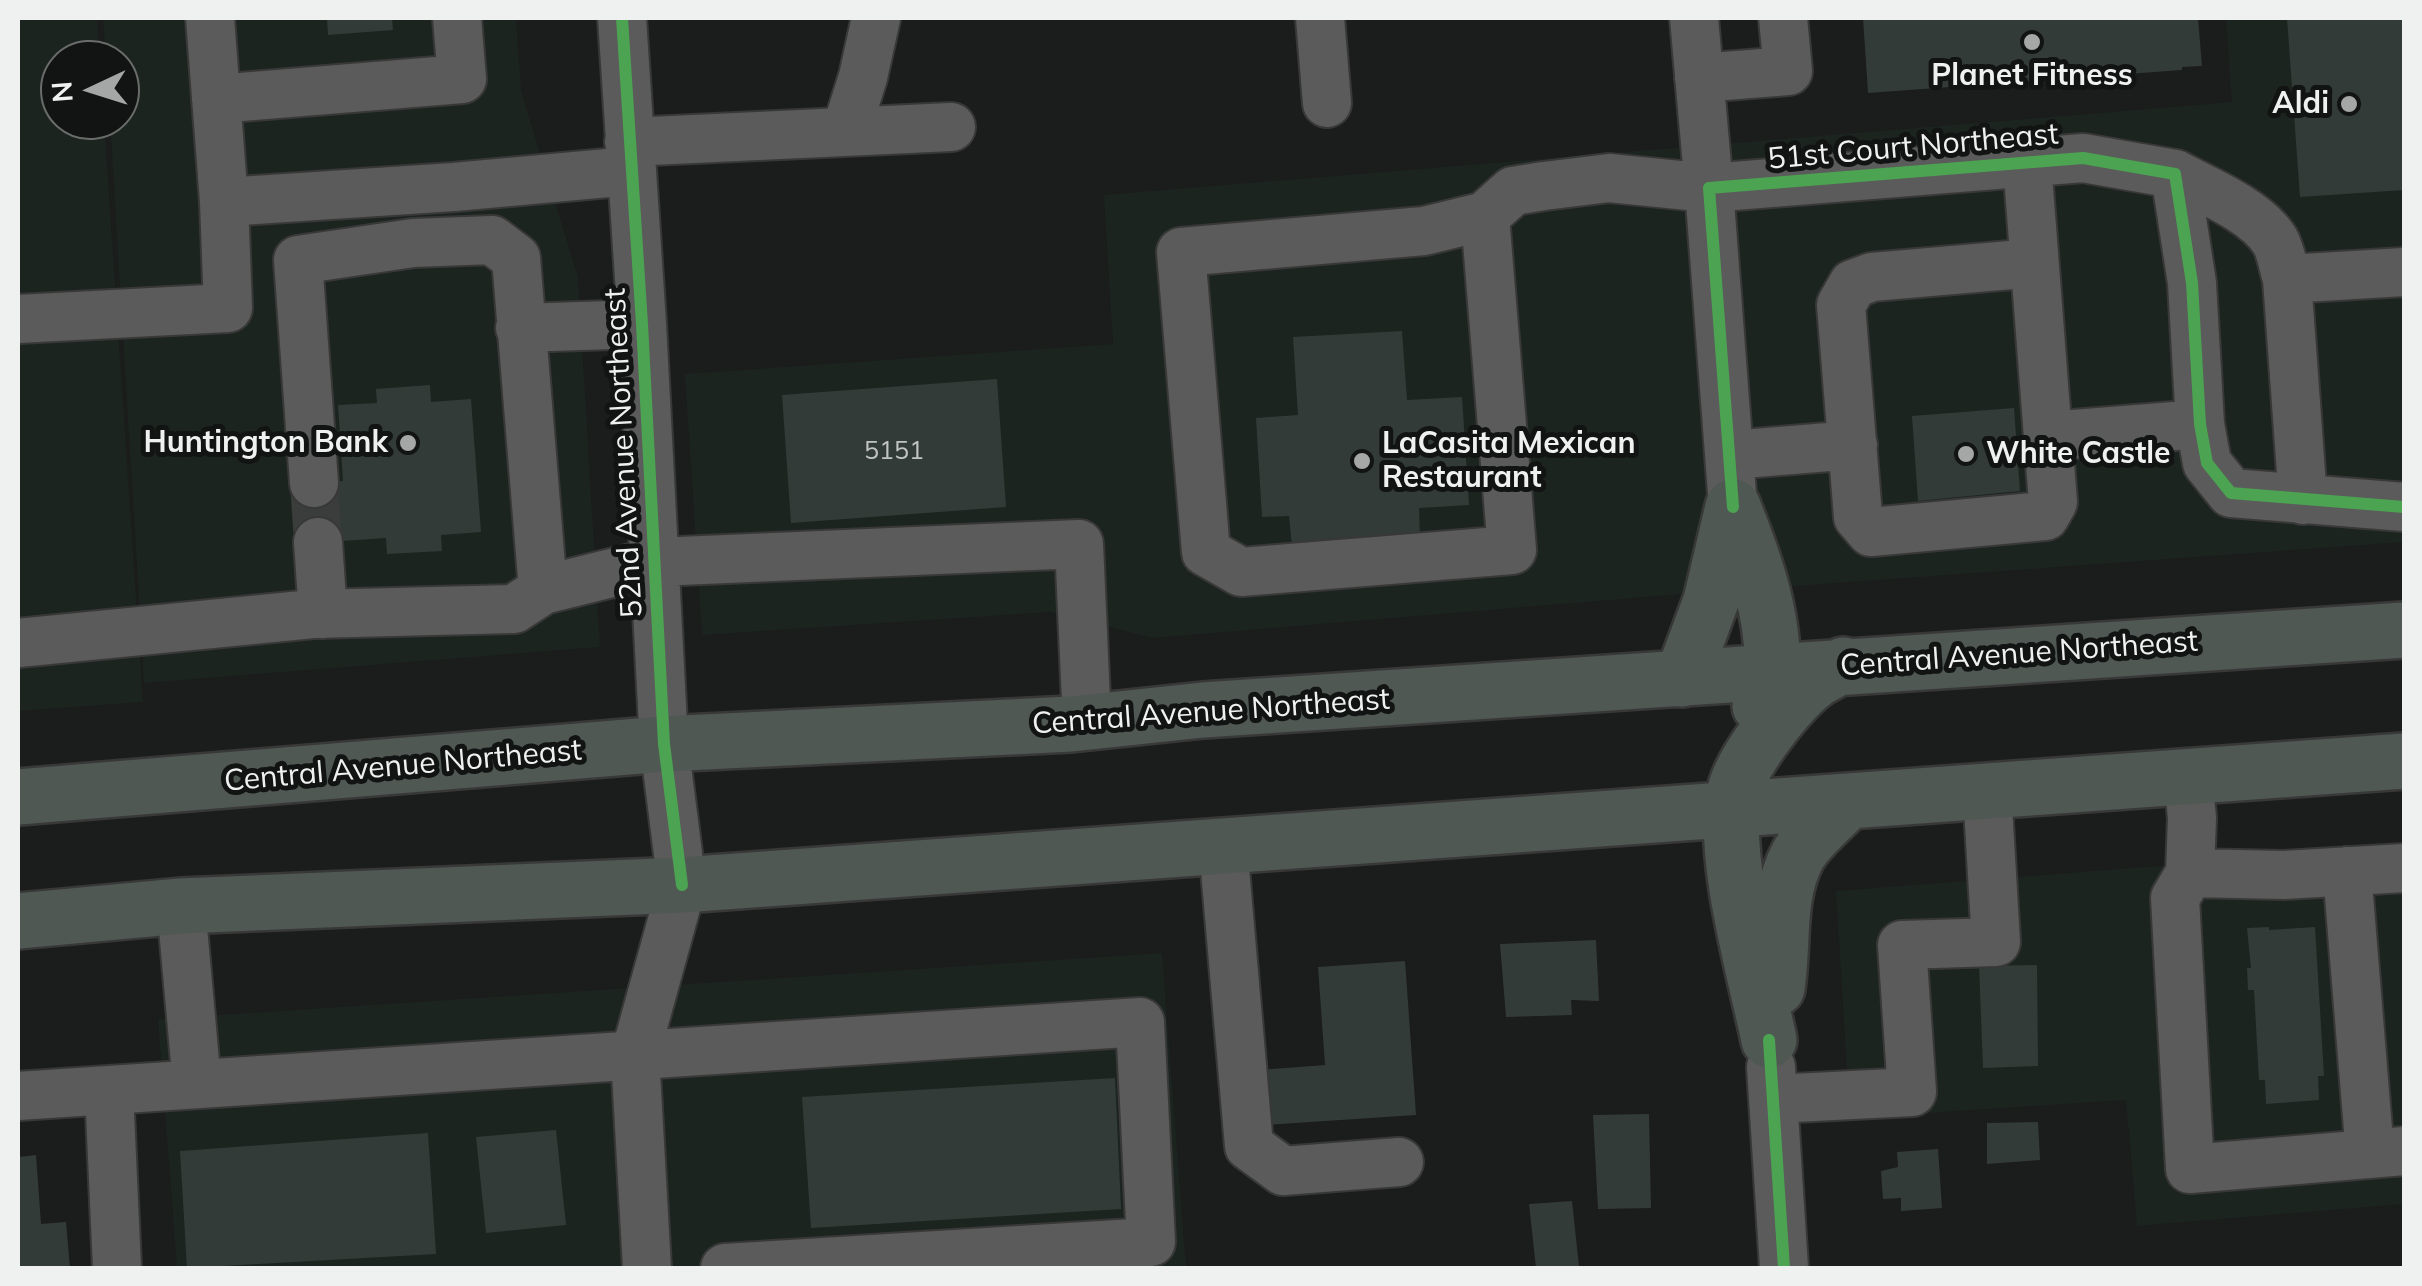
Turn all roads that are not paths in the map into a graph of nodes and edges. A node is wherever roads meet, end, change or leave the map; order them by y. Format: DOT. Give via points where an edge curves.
graph roads {
  1 [pos="210,18"];
  2 [pos="457,18"];
  3 [pos="622,18"];
  4 [pos="876,18"];
  5 [pos="1320,18"];
  6 [pos="1694,18"];
  7 [pos="1783,18"];
  8 [pos="1698,78"];
  9 [pos="216,100"];
  10 [pos="1328,103"];
  11 [pos="952,127"];
  12 [pos="846,131"];
  13 [pos="630,156"];
  14 [pos="2026,162"];
  15 [pos="2175,174"];
  16 [pos="1709,188"];
  17 [pos="224,202"];
  18 [pos="1485,216"];
  19 [pos="2034,263"];
  20 [pos="2404,272"];
  21 [pos="2287,278"];
  22 [pos="18,319"];
  23 [pos="642,324"];
  24 [pos="520,328"];
  25 [pos="2200,424"];
  26 [pos="2048,436"];
  27 [pos="1852,445"];
  28 [pos="1732,481"];
  29 [pos="314,483"];
  30 [pos="2303,500"];
  31 [pos="2404,507"];
  32 [pos="318,542"];
  33 [pos="656,562"];
  34 [pos="543,590"];
  35 [pos="322,614"];
  36 [pos="2404,630"];
  37 [pos="18,643"];
  38 [pos="1842,665"];
  39 [pos="1772,671"];
  40 [pos="1682,678"];
  41 [pos="1087,722"];
  42 [pos="664,744"];
  43 [pos="2404,760"];
  44 [pos="2188,776"];
  45 [pos="1987,790"];
  46 [pos="18,797"];
  47 [pos="1847,802"];
  48 [pos="1732,812"];
  49 [pos="1635,819"];
  50 [pos="1223,846"];
  51 [pos="2404,868"];
  52 [pos="2347,871"];
  53 [pos="2190,873"];
  54 [pos="682,885"];
  55 [pos="181,906"];
  56 [pos="18,921"];
  57 [pos="1769,1040"];
  58 [pos="636,1055"];
  59 [pos="197,1084"];
  60 [pos="108,1090"];
  61 [pos="18,1096"];
  62 [pos="1774,1099"];
  63 [pos="2387,1153"];
  64 [pos="1399,1162"];
  65 [pos="117,1268"];
  66 [pos="647,1268"];
  67 [pos="725,1268"];
  68 [pos="1784,1268"];
  1 -- 9 [label="street"];
  2 -- 9 [label="street" via="462,80"];
  3 -- 13 [label="street, 52nd Avenue Northeast"];
  4 -- 12 [label="street"];
  5 -- 10 [label="street"];
  6 -- 8 [label="street"];
  7 -- 8 [label="street" via="1788,72"];
  8 -- 16 [label="street"];
  9 -- 17 [label="street"];
  11 -- 12 [label="street"];
  12 -- 13 [label="street"];
  13 -- 17 [label="street"];
  13 -- 23 [label="street, 52nd Avenue Northeast"];
  14 -- 15 [label="street, 51st Court Northeast" via="2083,158"];
  14 -- 16 [label="street, 51st Court Northeast"];
  14 -- 19 [label="street"];
  15 -- 21 [label="street, 51st Court Northeast" via="2262,227 2275,241"];
  15 -- 25 [label="street" via="2192,283"];
  16 -- 18 [label="street, 51st Court Northeast" via="1609,178 1513,190"];
  16 -- 28 [label="street"];
  17 -- 22 [label="street" via="228,308"];
  18 -- 18 [label="street, 51st Court Northeast" via="1424,232 1181,252 1206,552 1241,572 1512,550"];
  19 -- 26 [label="street"];
  19 -- 27 [label="street" via="1853,284 1841,305"];
  20 -- 21 [label="street"];
  21 -- 30 [label="street, 51st Court Northeast"];
  23 -- 24 [label="street"];
  23 -- 33 [label="street, 52nd Avenue Northeast"];
  24 -- 29 [label="street" via="516,258 492,240 298,260"];
  24 -- 34 [label="street"];
  25 -- 26 [label="street"];
  25 -- 30 [label="street" via="2207,463 2231,493"];
  26 -- 27 [label="street" via="2053,502 2045,516 1871,532 1858,518"];
  27 -- 28 [label="street"];
  28 -- 39 [label="main road" via="1756,564"];
  28 -- 40 [label="main road" via="1711,601"];
  30 -- 31 [label="street"];
  32 -- 35 [label="street"];
  33 -- 34 [label="street"];
  33 -- 41 [label="street" via="1079,544"];
  33 -- 42 [label="street, 52nd Avenue Northeast"];
  34 -- 35 [label="street" via="514,609"];
  35 -- 37 [label="street"];
  36 -- 38 [label="main road, Central Avenue Northeast"];
  38 -- 39 [label="main road, Central Avenue Northeast"];
  38 -- 48 [label="main road" via="1815,681 1784,714 1743,771"];
  39 -- 40 [label="main road, Central Avenue Northeast"];
  39 -- 49 [label="main road" via="1759,710 1725,766 1702,788"];
  40 -- 41 [label="main road, Central Avenue Northeast"];
  41 -- 42 [label="main road, Central Avenue Northeast"];
  42 -- 46 [label="main road, Central Avenue Northeast"];
  42 -- 54 [label="street, 52nd Avenue Northeast"];
  43 -- 44 [label="main road"];
  44 -- 45 [label="main road"];
  44 -- 53 [label="street"];
  45 -- 47 [label="main road"];
  45 -- 62 [label="street" via="1996,942 1902,946 1912,1092"];
  47 -- 48 [label="main road"];
  47 -- 57 [label="main road" via="1800,852 1788,880"];
  48 -- 49 [label="main road"];
  48 -- 57 [label="main road" via="1735,875"];
  49 -- 50 [label="main road"];
  50 -- 54 [label="main road"];
  50 -- 64 [label="street" via="1249,1146 1283,1170"];
  51 -- 52 [label="street"];
  52 -- 53 [label="street"];
  52 -- 63 [label="street"];
  53 -- 63 [label="street" via="2175,898 2190,1169"];
  54 -- 55 [label="main road"];
  54 -- 58 [label="street"];
  55 -- 56 [label="main road"];
  55 -- 59 [label="street"];
  57 -- 62 [label="street"];
  58 -- 59 [label="street"];
  58 -- 66 [label="street"];
  58 -- 67 [label="street" via="1140,1022 1151,1242"];
  59 -- 60 [label="street"];
  60 -- 61 [label="street"];
  60 -- 65 [label="street"];
  62 -- 68 [label="street"];
}
